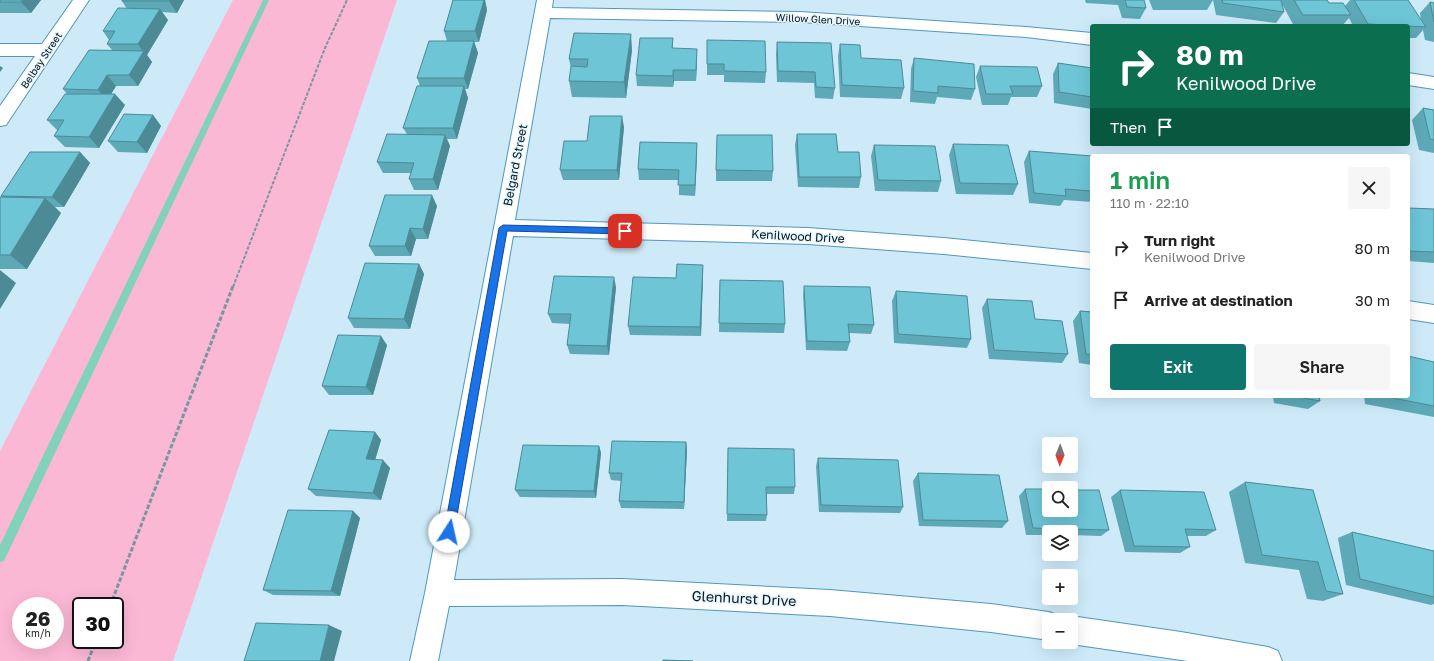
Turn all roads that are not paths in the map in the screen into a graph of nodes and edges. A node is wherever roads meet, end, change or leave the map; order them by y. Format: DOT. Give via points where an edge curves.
graph roads {
  1 [pos="81,0"];
  2 [pos="544,6"];
  3 [pos="1090,39"];
  4 [pos="0,50"];
  5 [pos="48,50"];
  6 [pos="1410,79"];
  7 [pos="1434,84"];
  8 [pos="0,120"];
  9 [pos="503,228"];
  10 [pos="1090,261"];
  11 [pos="1410,310"];
  12 [pos="1434,314"];
  13 [pos="438,593"];
  14 [pos="1042,625"];
  15 [pos="1078,631"];
  16 [pos="424,661"];
  17 [pos="1268,661"];
  1 -- 5 [label="street, Belbay Street"];
  2 -- 3 [label="street, Willow Glen Drive" via="800,17"];
  2 -- 9 [label="street, Belgard Street"];
  4 -- 5 [label="street"];
  5 -- 8 [label="street, Belbay Street"];
  6 -- 7 [label="street"];
  9 -- 10 [label="street, Kenilwood Drive" via="808,236"];
  9 -- 13 [label="street, Belgard Street"];
  11 -- 12 [label="street"];
  13 -- 14 [label="street, Glenhurst Drive" via="622,592 830,603"];
  13 -- 16 [label="street, Belgard Street"];
  15 -- 17 [label="street"];
}
